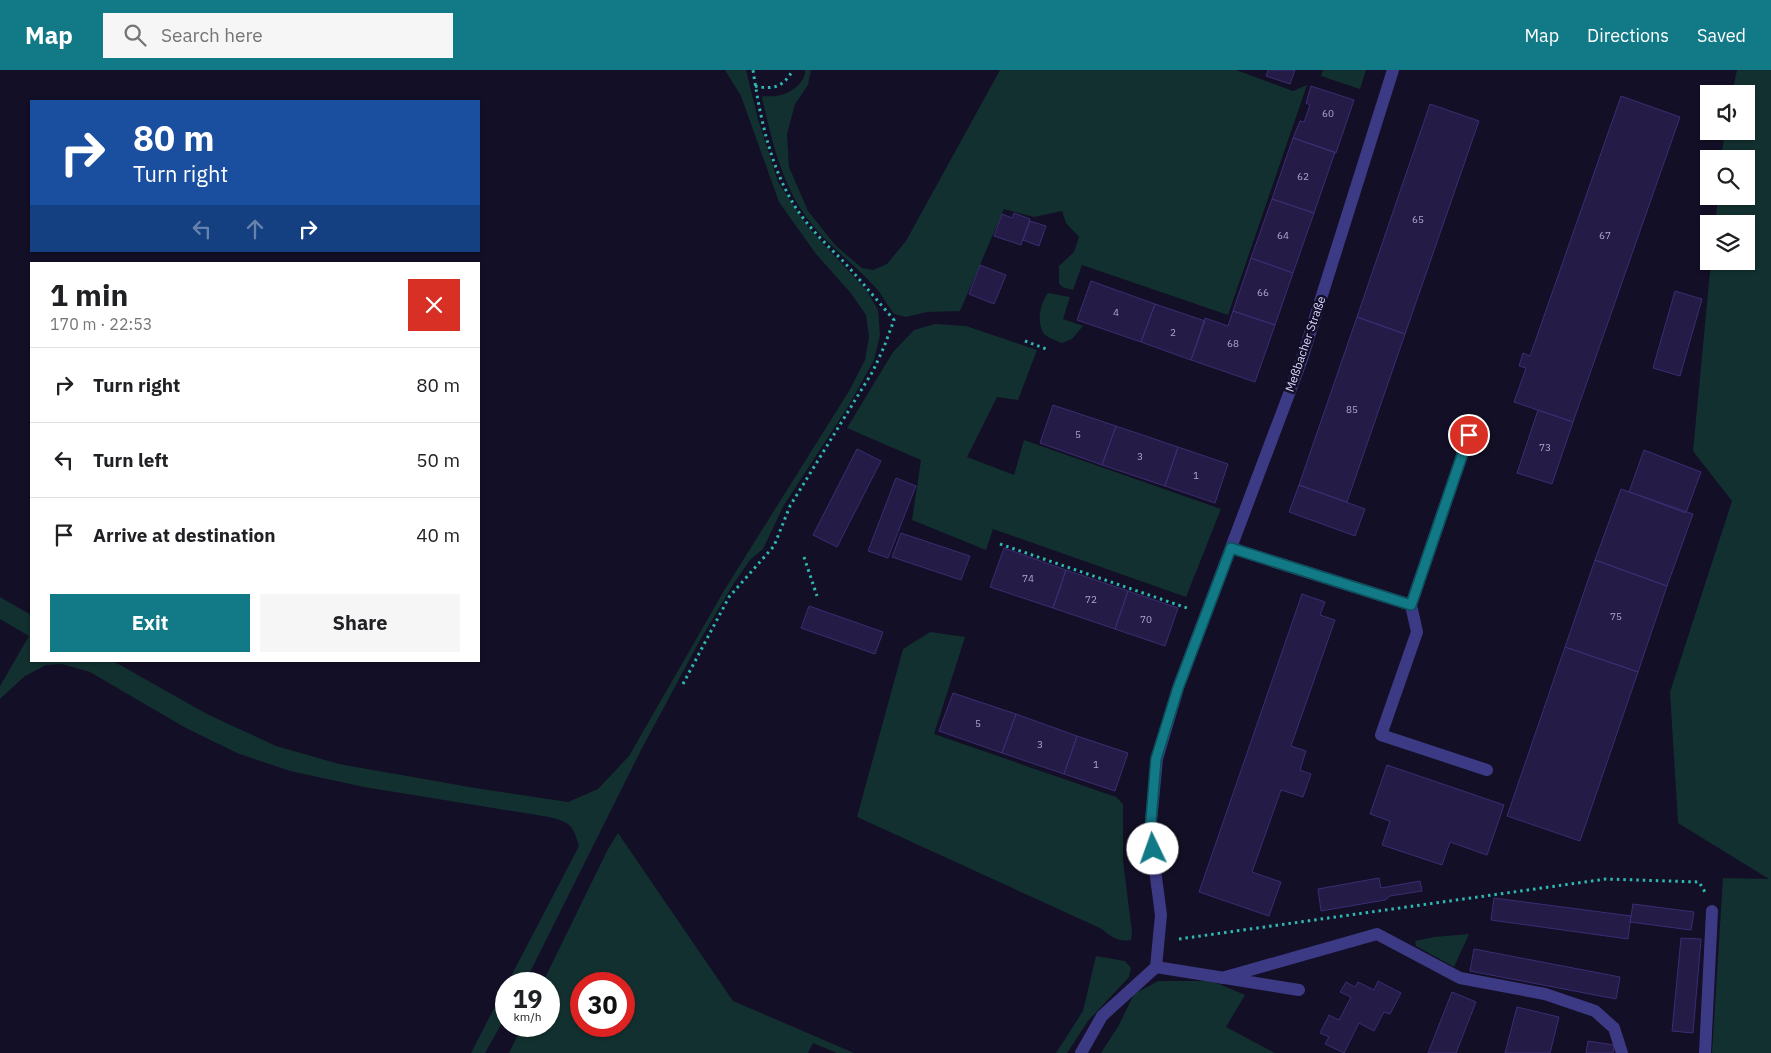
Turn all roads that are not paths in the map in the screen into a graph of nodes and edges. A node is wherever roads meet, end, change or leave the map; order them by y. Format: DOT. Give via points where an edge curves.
graph roads {
  1 [pos="1393,70"];
  2 [pos="1469,435"];
  3 [pos="1231,548"];
  4 [pos="1411,605"];
  5 [pos="1487,770"];
  6 [pos="1712,912"];
  7 [pos="1156,967"];
  8 [pos="1222,978"];
  9 [pos="1299,990"];
  10 [pos="1080,1053"];
  11 [pos="1622,1053"];
  12 [pos="1704,1053"];
  1 -- 3 [label="street, Meßbacher Straße" via="1301,362"];
  2 -- 4 [label="street"];
  3 -- 4 [label="street"];
  3 -- 7 [label="street, Meßbacher Straße" via="1178,688 1156,759 1150,832 1161,915"];
  4 -- 5 [label="street" via="1417,632 1382,735"];
  6 -- 12 [label="street"];
  7 -- 8 [label="street"];
  7 -- 10 [label="street" via="1102,1016"];
  8 -- 9 [label="street"];
  8 -- 11 [label="street" via="1377,934 1460,978 1545,994 1595,1011 1614,1028"];
}
